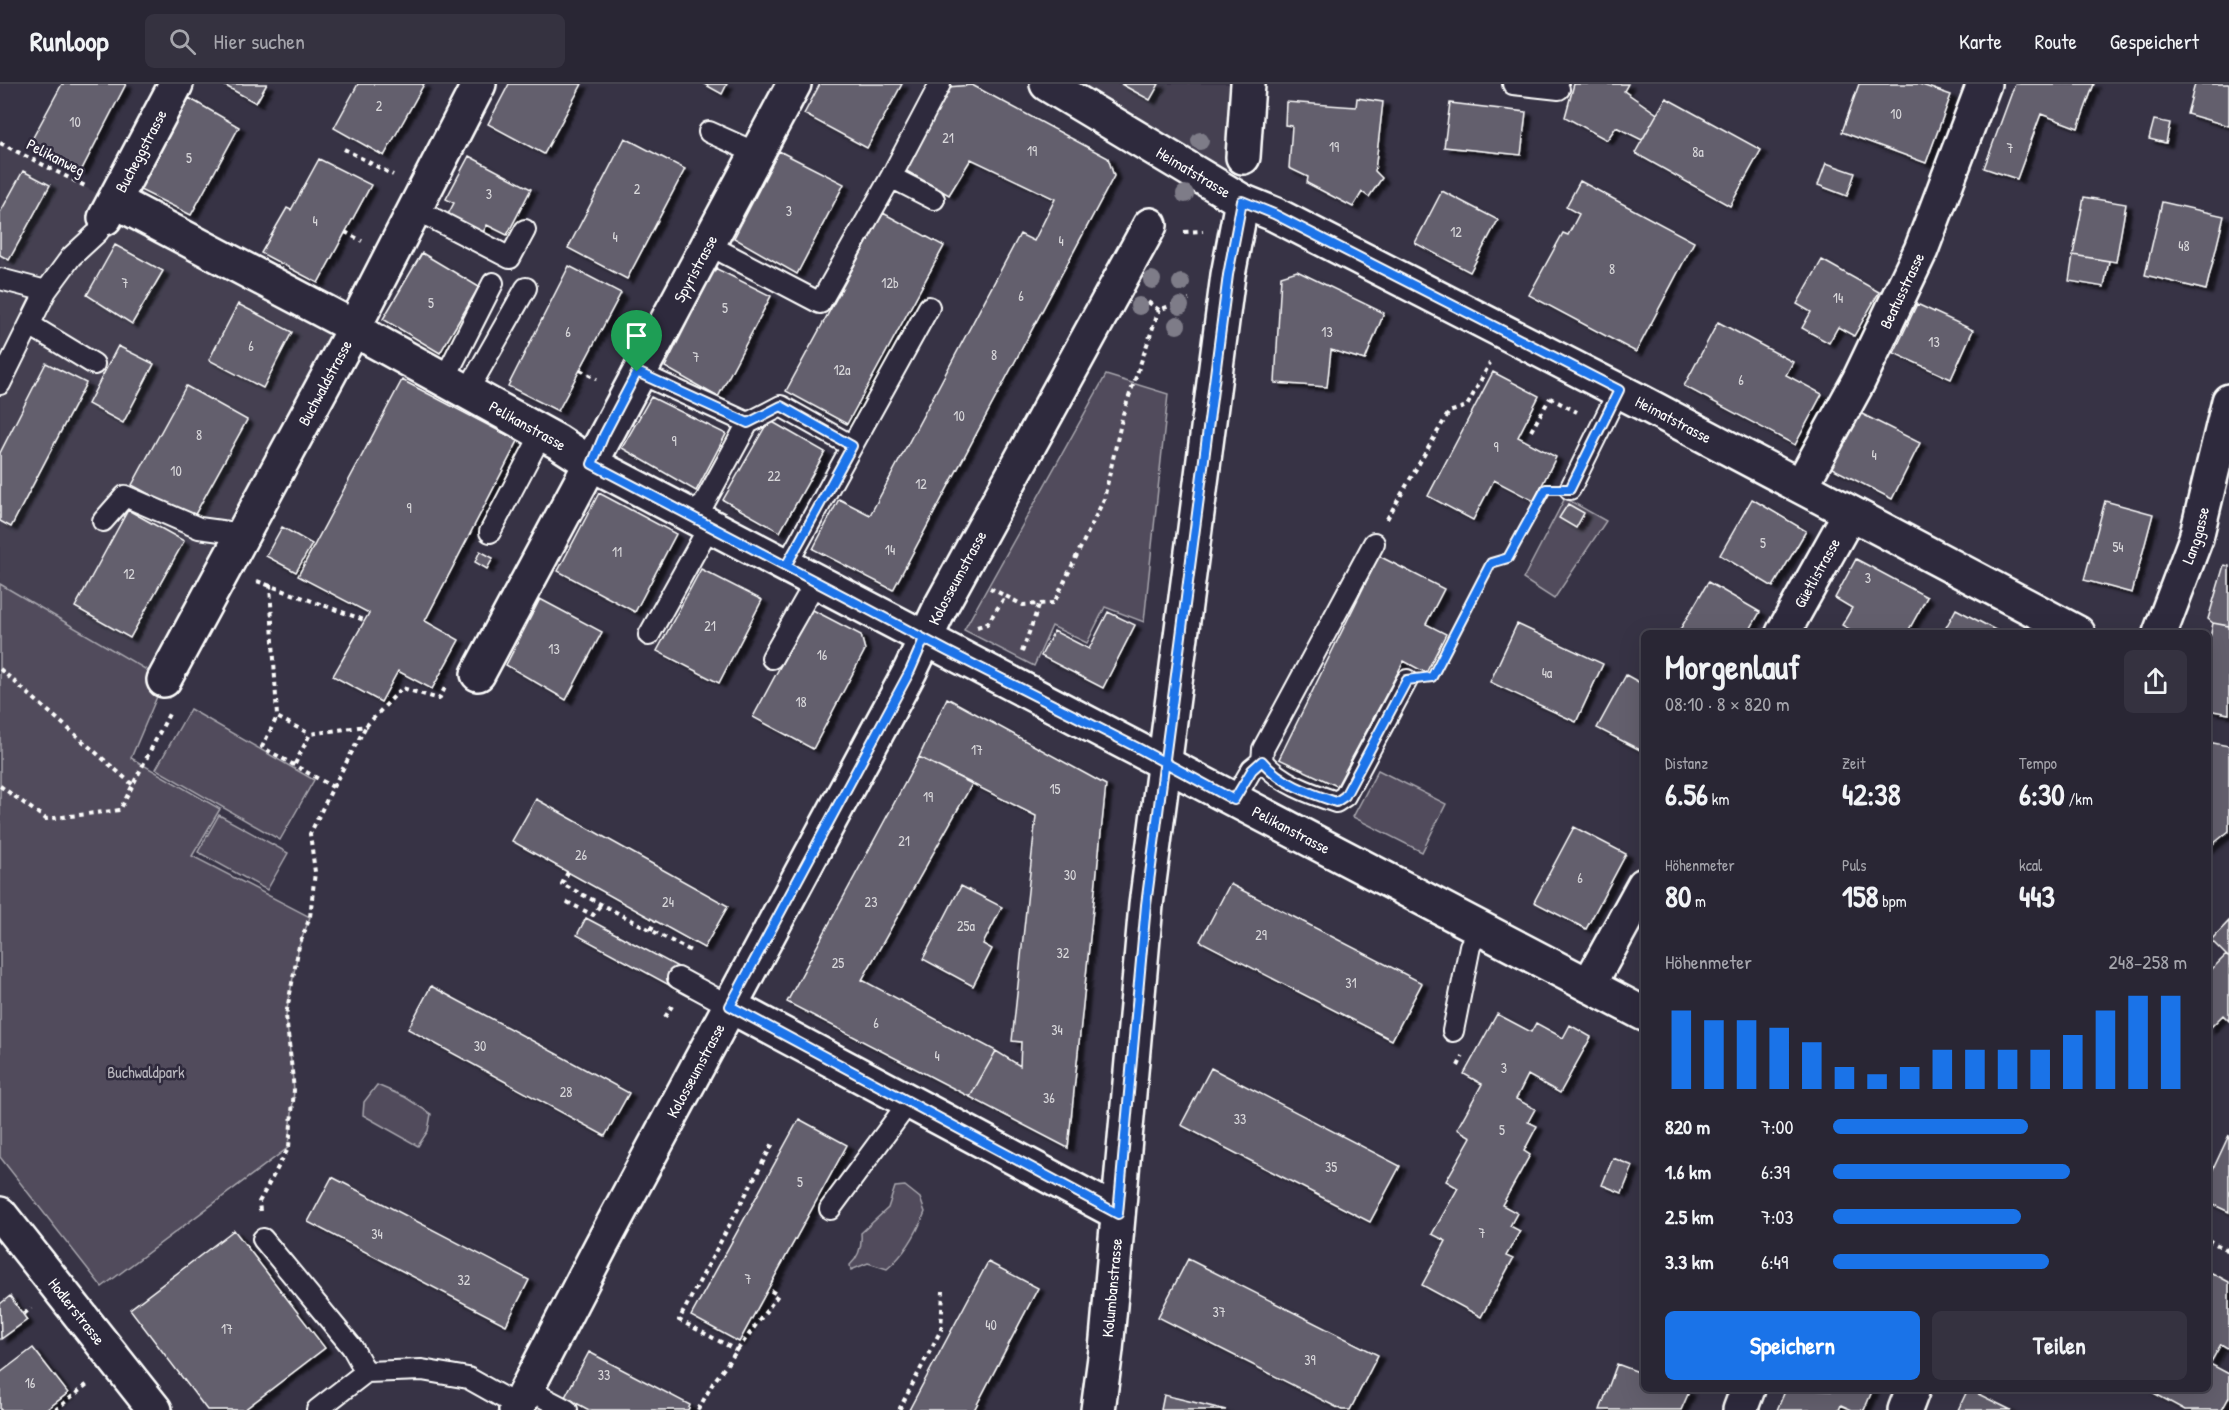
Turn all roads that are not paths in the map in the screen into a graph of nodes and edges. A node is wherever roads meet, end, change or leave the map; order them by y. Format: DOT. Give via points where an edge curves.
graph roads {
  1 [pos="176,84"];
  2 [pos="479,84"];
  3 [pos="794,84"];
  4 [pos="940,84"];
  5 [pos="1047,84"];
  6 [pos="1248,84"];
  7 [pos="1513,84"];
  8 [pos="1984,84"];
  9 [pos="1559,89"];
  10 [pos="709,132"];
  11 [pos="756,153"];
  12 [pos="1243,157"];
  13 [pos="891,177"];
  14 [pos="934,199"];
  15 [pos="1242,201"];
  16 [pos="104,202"];
  17 [pos="415,209"];
  18 [pos="1150,225"];
  19 [pos="525,230"];
  20 [pos="706,244"];
  21 [pos="0,279"];
  22 [pos="493,283"];
  23 [pos="526,288"];
  24 [pos="46,291"];
  25 [pos="928,307"];
  26 [pos="30,325"];
  27 [pos="354,327"];
  28 [pos="94,364"];
  29 [pos="637,372"];
  30 [pos="0,384"];
  31 [pos="456,386"];
  32 [pos="1619,390"];
  33 [pos="2229,401"];
  34 [pos="748,423"];
  35 [pos="542,433"];
  36 [pos="852,446"];
  37 [pos="592,464"];
  38 [pos="1801,486"];
  39 [pos="1570,489"];
  40 [pos="1850,513"];
  41 [pos="103,521"];
  42 [pos="703,522"];
  43 [pos="490,532"];
  44 [pos="243,534"];
  45 [pos="1374,543"];
  46 [pos="786,566"];
  47 [pos="816,581"];
  48 [pos="1786,630"];
  49 [pos="2072,630"];
  50 [pos="2161,630"];
  51 [pos="650,635"];
  52 [pos="924,639"];
  53 [pos="772,658"];
  54 [pos="463,679"];
  55 [pos="1407,680"];
  56 [pos="169,692"];
  57 [pos="1262,761"];
  58 [pos="1165,763"];
  59 [pos="1234,800"];
  60 [pos="1641,890"];
  61 [pos="1480,928"];
  62 [pos="678,978"];
  63 [pos="1589,985"];
  64 [pos="730,1006"];
  65 [pos="1641,1012"];
  66 [pos="1453,1031"];
  67 [pos="909,1102"];
  68 [pos="830,1209"];
  69 [pos="0,1214"];
  70 [pos="1118,1214"];
  71 [pos="263,1239"];
  72 [pos="366,1372"];
  73 [pos="1747,1392"];
  74 [pos="1912,1392"];
  75 [pos="520,1402"];
  76 [pos="154,1410"];
  77 [pos="317,1410"];
  78 [pos="567,1410"];
  79 [pos="1098,1410"];
  80 [pos="1740,1410"];
  81 [pos="1905,1410"];
  1 -- 16 [label="street, Bucheggstrasse"];
  2 -- 17 [label="street, Buchwaldstrasse"];
  3 -- 11 [label="street, Spyristrasse"];
  4 -- 13 [label="lane"];
  5 -- 15 [label="street, Heimatstrasse"];
  6 -- 12 [label="street"];
  7 -- 9 [label="lane"];
  8 -- 38 [label="street, Beatusstrasse" via="1921,250 1858,382"];
  10 -- 11 [label="lane"];
  11 -- 20 [label="street, Spyristrasse"];
  13 -- 14 [label="lane"];
  13 -- 20 [label="lane" via="820,303"];
  15 -- 32 [label="street, Heimatstrasse"];
  15 -- 58 [label="street, Kolumbanstrasse" via="1225,299"];
  16 -- 24 [label="lane" via="98,232 71,257"];
  16 -- 27 [label="street, Pelikanstrasse"];
  17 -- 19 [label="lane" via="510,258"];
  17 -- 27 [label="street, Buchwaldstrasse"];
  18 -- 52 [label="street, Kolosseumstrasse"];
  20 -- 29 [label="street, Spyristrasse"];
  21 -- 24 [label="lane"];
  22 -- 31 [label="lane"];
  23 -- 31 [label="lane"];
  24 -- 26 [label="lane"];
  25 -- 36 [label="lane"];
  26 -- 28 [label="lane"];
  26 -- 30 [label="lane"];
  27 -- 31 [label="street, Pelikanstrasse"];
  27 -- 44 [label="street, Buchwaldstrasse"];
  29 -- 34 [label="lane"];
  29 -- 37 [label="street, Spyristrasse"];
  31 -- 35 [label="street, Pelikanstrasse"];
  32 -- 38 [label="street, Heimatstrasse"];
  32 -- 39 [label="lane"];
  33 -- 50 [label="street, Langgasse" via="2196,538"];
  34 -- 36 [label="lane" via="781,406"];
  34 -- 42 [label="lane"];
  35 -- 37 [label="street, Pelikanstrasse"];
  35 -- 43 [label="lane"];
  36 -- 46 [label="lane"];
  37 -- 42 [label="street, Pelikanstrasse"];
  37 -- 54 [label="street, Spyristrasse"];
  38 -- 40 [label="street, Heimatstrasse"];
  40 -- 48 [label="street, Güetlistrasse"];
  40 -- 49 [label="street, Heimatstrasse"];
  41 -- 44 [label="lane" via="125,496 199,528"];
  42 -- 46 [label="street, Pelikanstrasse"];
  42 -- 51 [label="lane"];
  44 -- 56 [label="street, Buchwaldstrasse"];
  45 -- 57 [label="lane" via="1263,749"];
  46 -- 47 [label="street, Pelikanstrasse"];
  47 -- 52 [label="street, Pelikanstrasse"];
  47 -- 53 [label="lane"];
  52 -- 58 [label="street, Pelikanstrasse"];
  52 -- 64 [label="street, Kolosseumstrasse"];
  55 -- 57 [label="lane" via="1345,796 1336,802 1306,792 1271,772"];
  57 -- 59 [label="lane"];
  58 -- 59 [label="street, Pelikanstrasse"];
  58 -- 70 [label="street, Kolumbanstrasse" via="1142,938"];
  59 -- 61 [label="street, Pelikanstrasse"];
  60 -- 63 [label="street"];
  61 -- 63 [label="street, Pelikanstrasse"];
  61 -- 66 [label="lane" via="1470,946"];
  62 -- 64 [label="lane"];
  63 -- 65 [label="street, Pelikanstrasse"];
  64 -- 67 [label="street"];
  64 -- 75 [label="street, Kolosseumstrasse"];
  67 -- 68 [label="lane"];
  67 -- 70 [label="street"];
  69 -- 76 [label="street, Hodlerstrasse"];
  70 -- 79 [label="street, Kolumbanstrasse"];
  71 -- 72 [label="lane" via="352,1347"];
  72 -- 75 [label="lane" via="422,1370 468,1378"];
  72 -- 77 [label="lane"];
  73 -- 80 [label="street"];
  74 -- 81 [label="street"];
  75 -- 78 [label="lane"];
}
